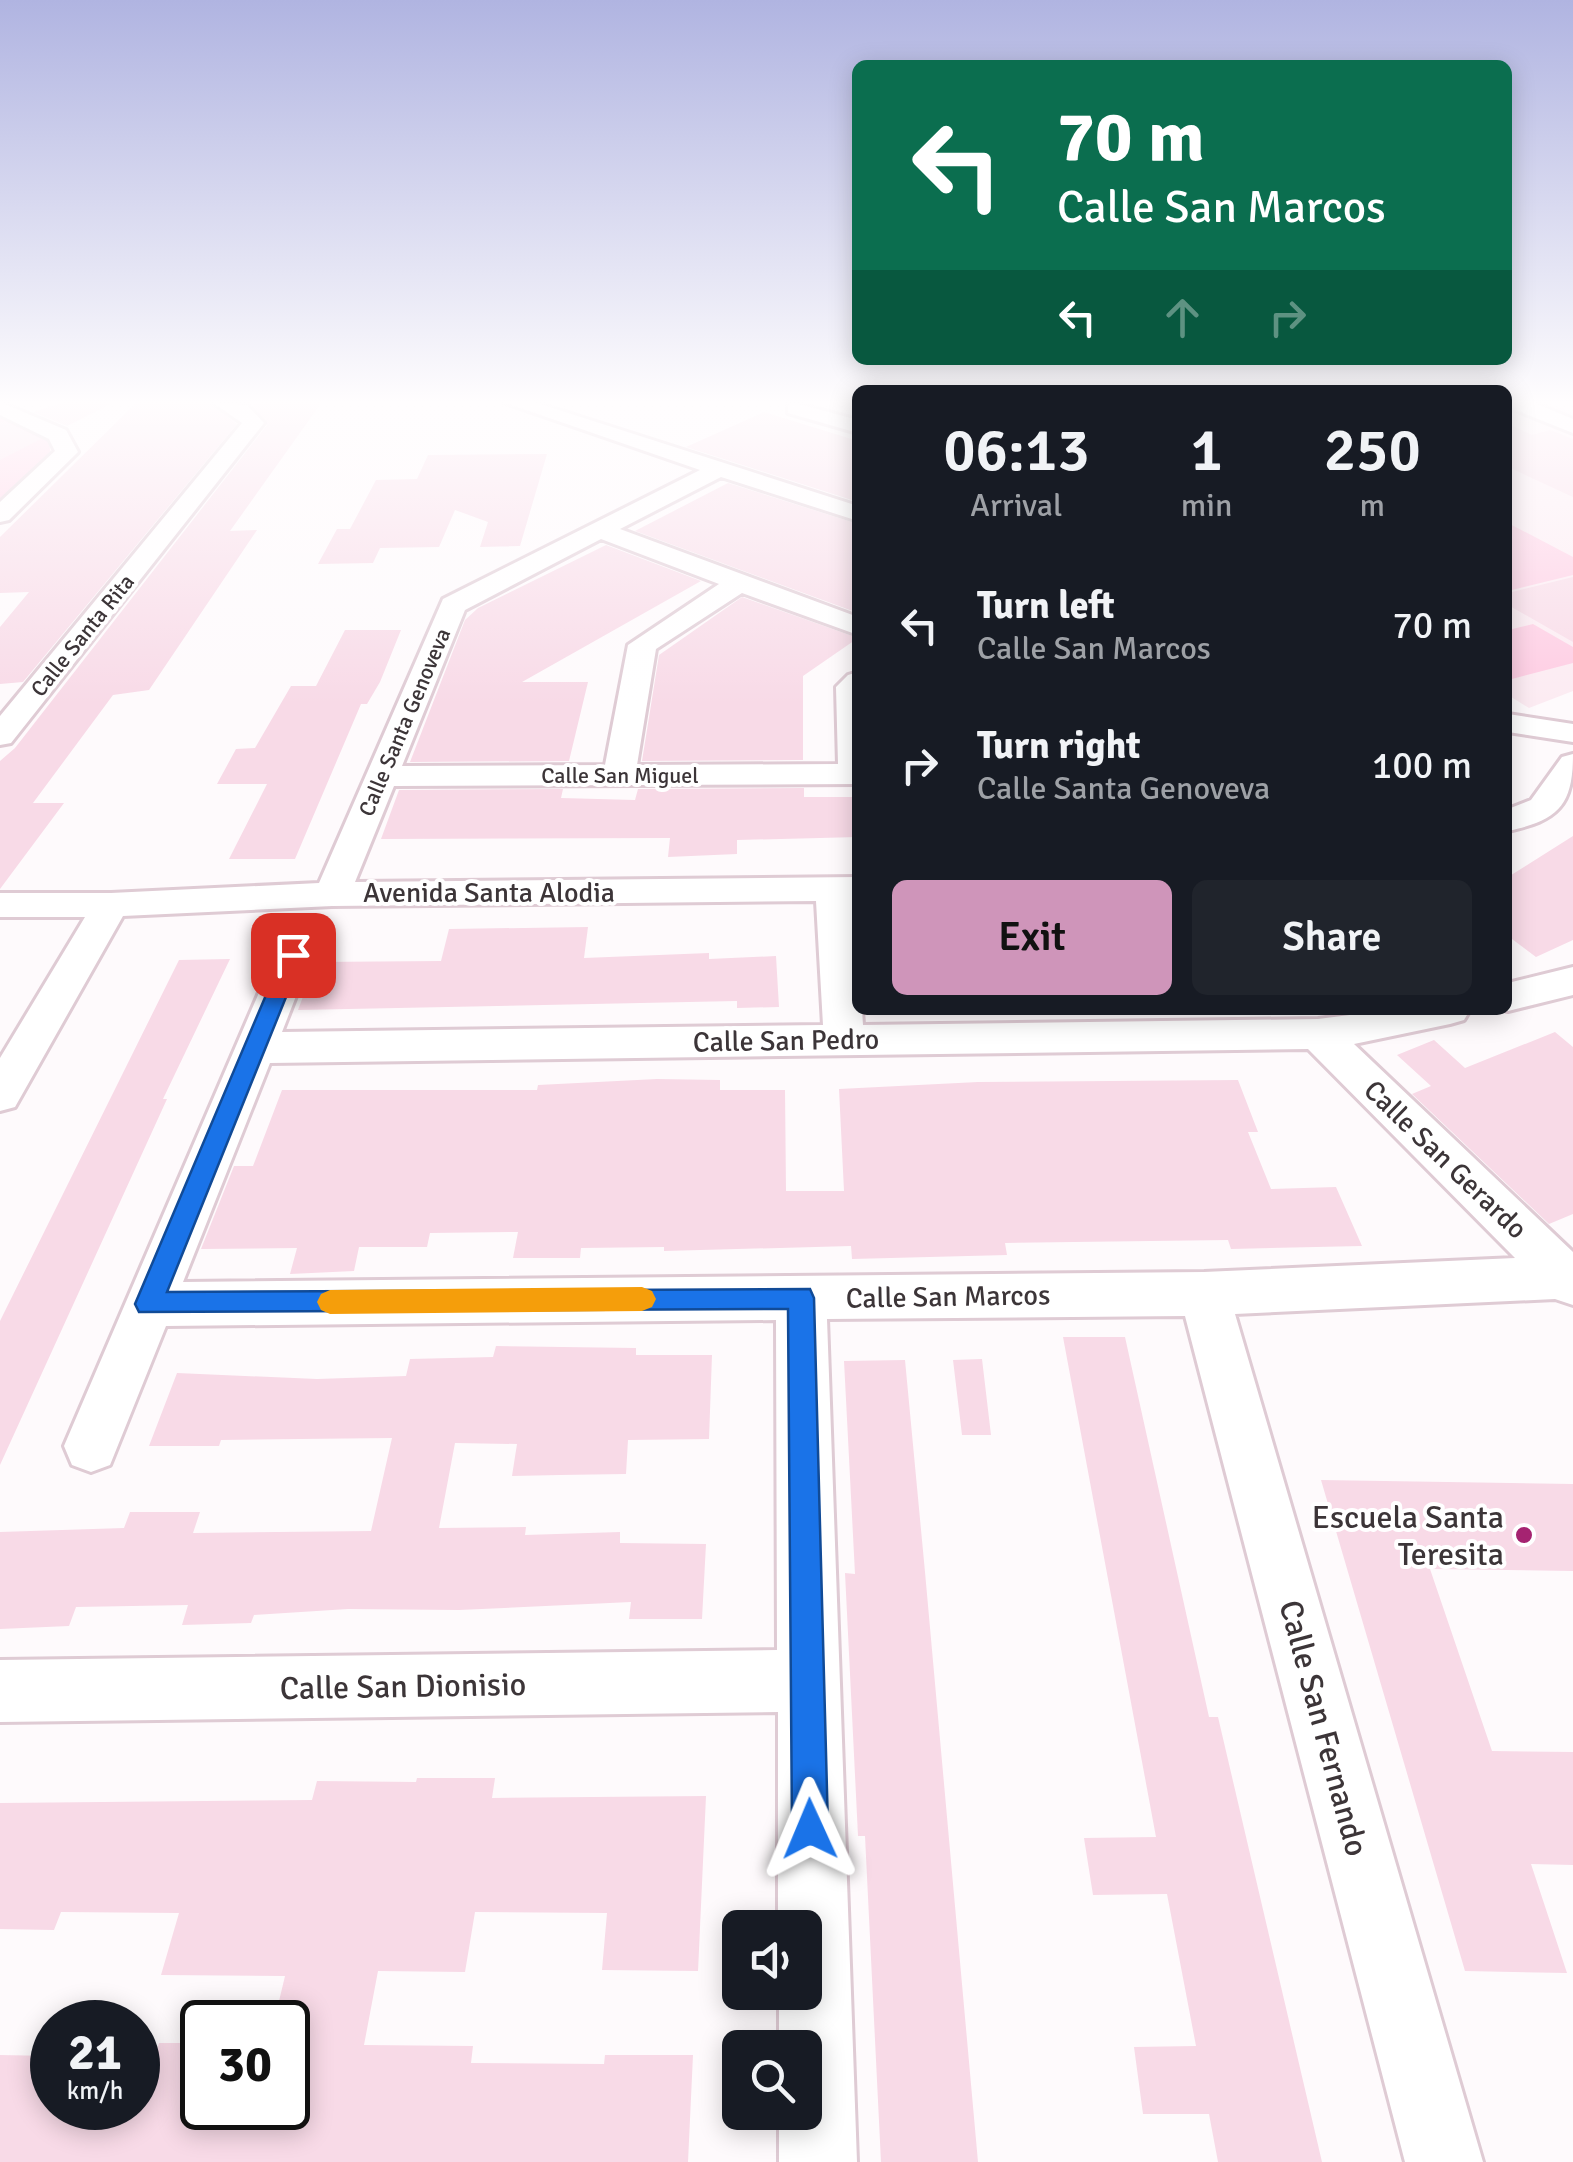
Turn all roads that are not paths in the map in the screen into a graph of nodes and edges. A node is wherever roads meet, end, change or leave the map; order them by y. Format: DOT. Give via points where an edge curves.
graph roads {
  1 [pos="188,503"];
  2 [pos="650,503"];
  3 [pos="824,503"];
  4 [pos="852,512"];
  5 [pos="596,529"];
  6 [pos="739,583"];
  7 [pos="852,625"];
  8 [pos="1512,723"];
  9 [pos="1573,733"];
  10 [pos="0,736"];
  11 [pos="1573,764"];
  12 [pos="852,774"];
  13 [pos="619,775"];
  14 [pos="382,776"];
  15 [pos="1512,819"];
  16 [pos="845,889"];
  17 [pos="332,894"];
  18 [pos="110,904"];
  19 [pos="0,905"];
  20 [pos="293,955"];
  21 [pos="1573,982"];
  22 [pos="1512,995"];
  23 [pos="1429,1015"];
  24 [pos="1318,1034"];
  25 [pos="844,1040"];
  26 [pos="254,1048"];
  27 [pos="0,1095"];
  28 [pos="1570,1280"];
  29 [pos="1204,1294"];
  30 [pos="801,1298"];
  31 [pos="149,1304"];
  32 [pos="91,1446"];
  33 [pos="807,1681"];
  34 [pos="0,1691"];
  35 [pos="818,2162"];
  36 [pos="1444,2162"];
  1 -- 10 [label="street, Calle Santa Rita"];
  2 -- 5 [label="street, Calle Santa Genoveva"];
  3 -- 4 [label="street"];
  5 -- 6 [label="street"];
  5 -- 14 [label="street, Calle Santa Genoveva" via="453,605"];
  6 -- 7 [label="street"];
  6 -- 13 [label="street" via="642,645"];
  8 -- 9 [label="street"];
  11 -- 15 [label="street" via="1544,807"];
  12 -- 13 [label="street, Calle San Miguel"];
  13 -- 14 [label="street, Calle San Miguel"];
  14 -- 17 [label="street, Calle Santa Genoveva"];
  16 -- 17 [label="street, Avenida Santa Alodia"];
  16 -- 25 [label="street"];
  17 -- 18 [label="street, Avenida Santa Alodia"];
  18 -- 19 [label="street, Avenida Santa Alodia"];
  18 -- 27 [label="street"];
  20 -- 26 [label="street"];
  21 -- 22 [label="street"];
  23 -- 24 [label="street, Calle San Pedro"];
  24 -- 25 [label="street, Calle San Pedro"];
  24 -- 28 [label="street, Calle San Gerardo"];
  25 -- 26 [label="street, Calle San Pedro"];
  26 -- 31 [label="street"];
  28 -- 29 [label="street, Calle San Marcos"];
  29 -- 30 [label="street, Calle San Marcos"];
  29 -- 36 [label="street, Calle San Fernando"];
  30 -- 31 [label="street, Calle San Marcos"];
  30 -- 33 [label="street"];
  31 -- 32 [label="street"];
  33 -- 34 [label="street, Calle San Dionisio"];
  33 -- 35 [label="street"];
}
